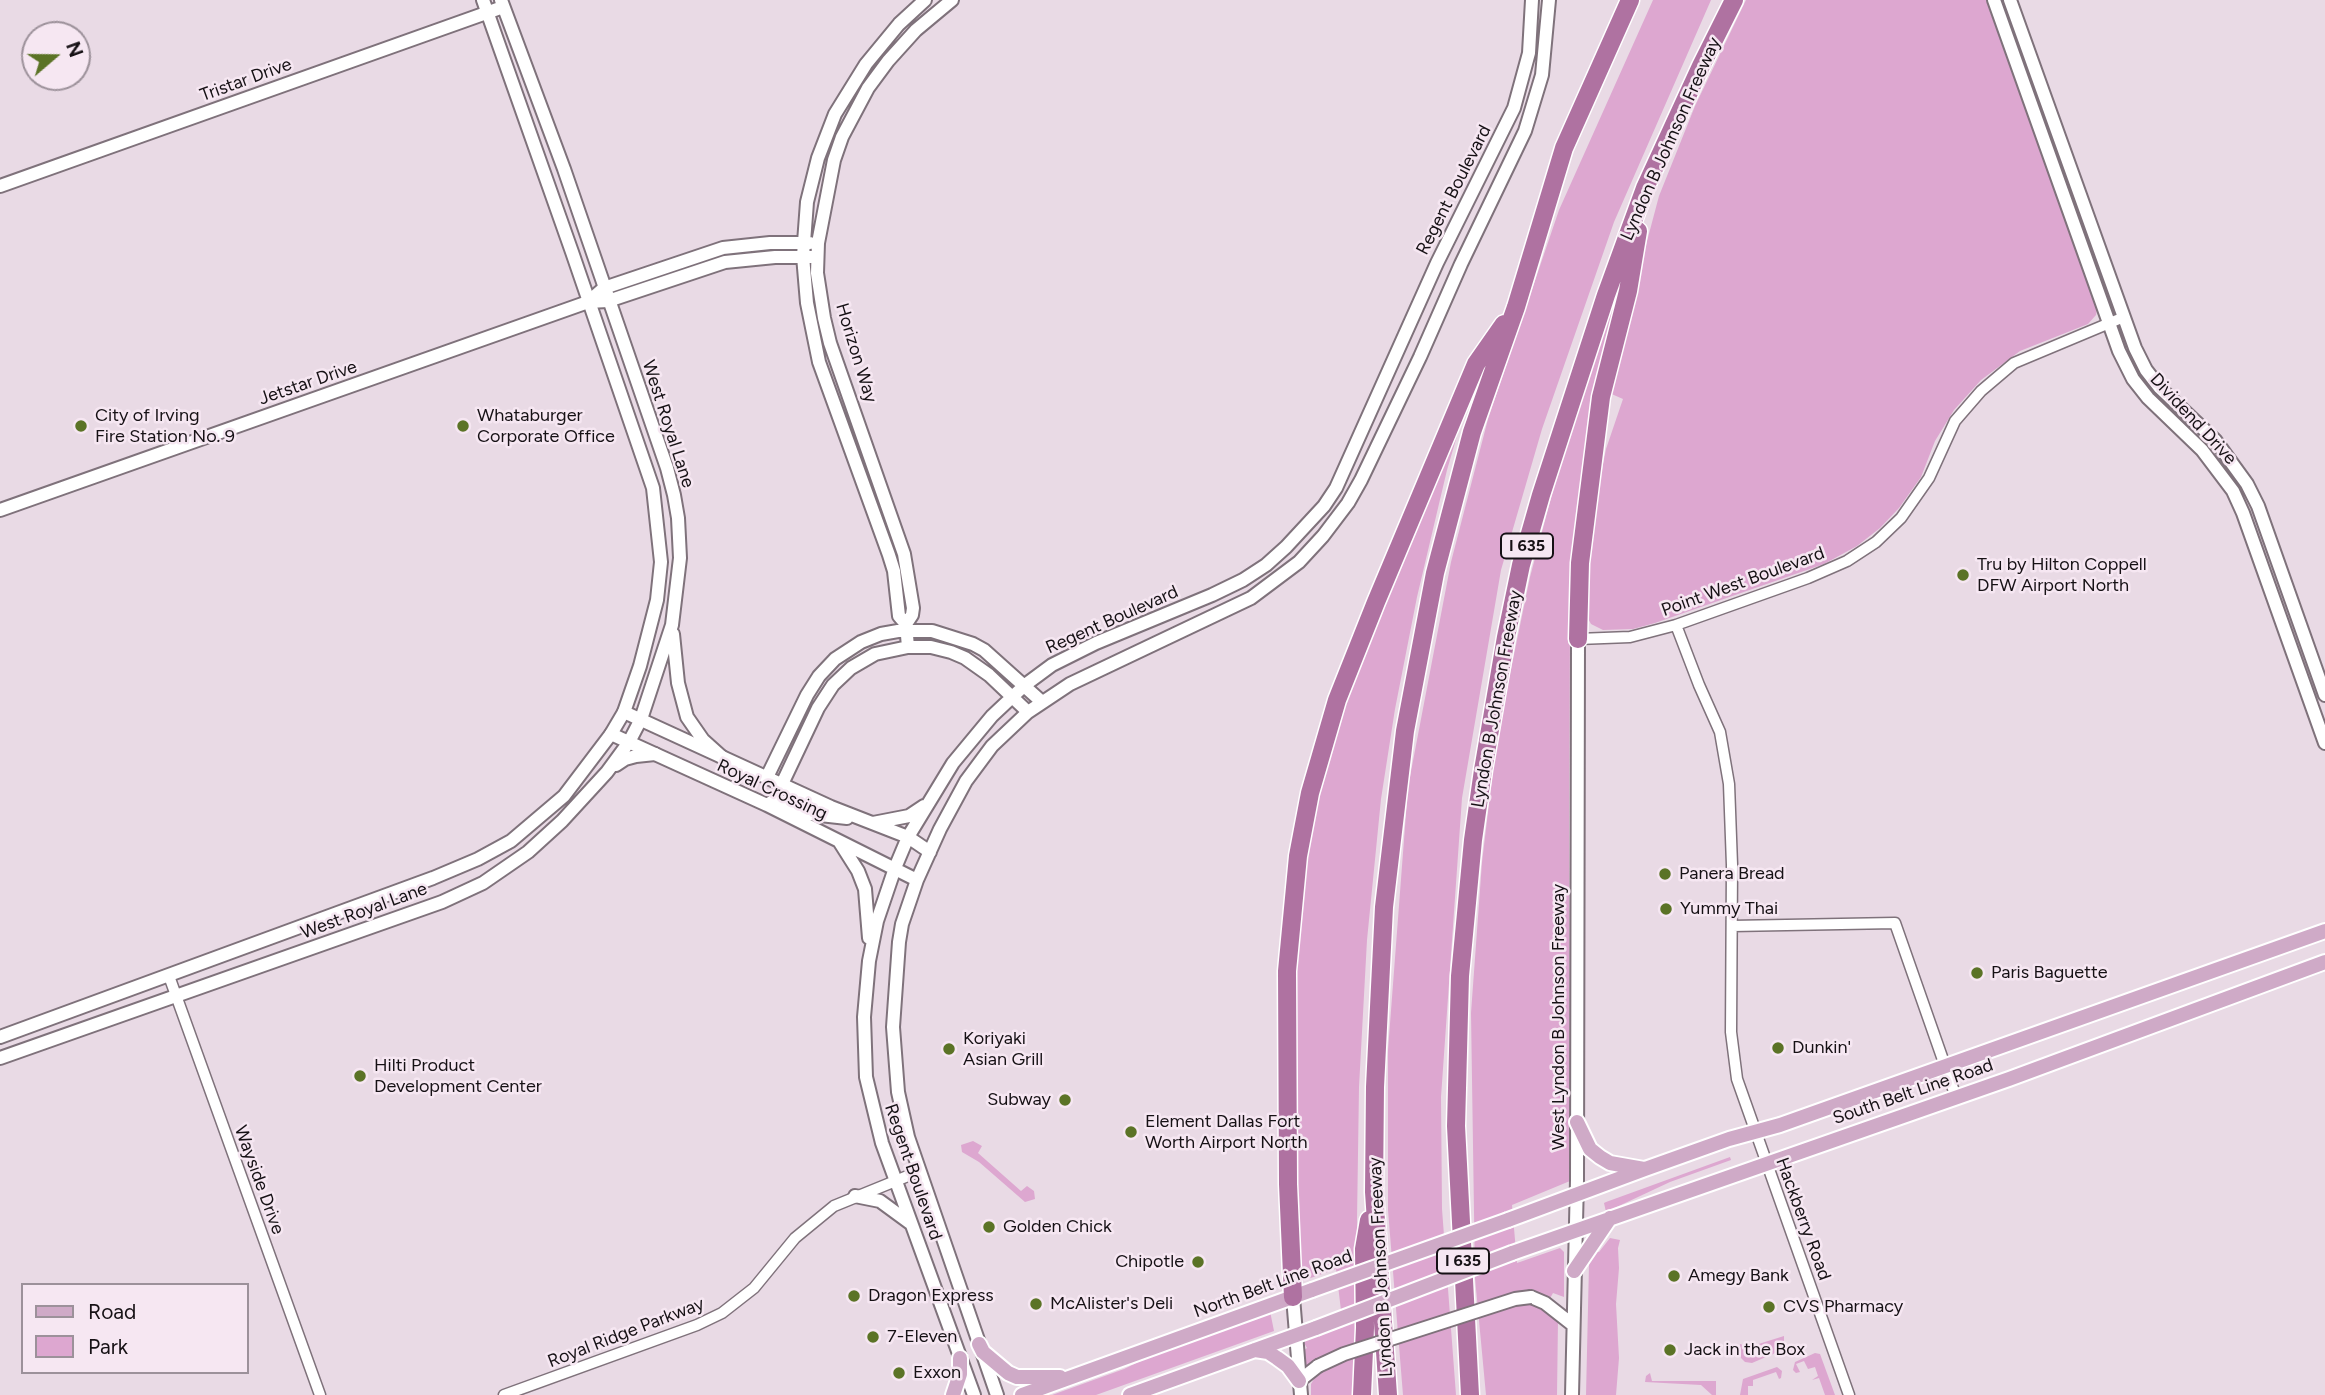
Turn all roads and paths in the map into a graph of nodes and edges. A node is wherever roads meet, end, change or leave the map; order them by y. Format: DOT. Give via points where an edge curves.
graph roads {
  1 [pos="925,0"];
  2 [pos="952,0"];
  3 [pos="1532,0"];
  4 [pos="1549,0"];
  5 [pos="1630,0"];
  6 [pos="1734,0"];
  7 [pos="1994,0"];
  8 [pos="2010,0"];
  9 [pos="502,3"];
  10 [pos="485,6"];
  11 [pos="0,186"];
  12 [pos="1646,188"];
  13 [pos="811,243"];
  14 [pos="803,256"];
  15 [pos="817,257"];
  16 [pos="604,288"];
  17 [pos="608,301"];
  18 [pos="588,302"];
  19 [pos="1516,307"];
  20 [pos="2124,317"];
  21 [pos="824,318"];
  22 [pos="810,320"];
  23 [pos="2109,324"];
  24 [pos="858,419"];
  25 [pos="842,423"];
  26 [pos="0,510"];
  27 [pos="672,625"];
  28 [pos="1676,625"];
  29 [pos="906,627"];
  30 [pos="2301,627"];
  31 [pos="2286,632"];
  32 [pos="1578,639"];
  33 [pos="908,647"];
  34 [pos="1025,685"];
  35 [pos="807,695"];
  36 [pos="2325,695"];
  37 [pos="1013,697"];
  38 [pos="1042,702"];
  39 [pos="818,708"];
  40 [pos="624,712"];
  41 [pos="1028,712"];
  42 [pos="642,719"];
  43 [pos="611,734"];
  44 [pos="629,741"];
  45 [pos="2325,743"];
  46 [pos="655,754"];
  47 [pos="723,758"];
  48 [pos="607,772"];
  49 [pos="766,777"];
  50 [pos="782,785"];
  51 [pos="928,804"];
  52 [pos="766,805"];
  53 [pos="865,821"];
  54 [pos="908,838"];
  55 [pos="839,841"];
  56 [pos="930,852"];
  57 [pos="895,868"];
  58 [pos="433,878"];
  59 [pos="917,880"];
  60 [pos="442,902"];
  61 [pos="1732,926"];
  62 [pos="2325,931"];
  63 [pos="869,961"];
  64 [pos="2325,962"];
  65 [pos="169,976"];
  66 [pos="176,996"];
  67 [pos="0,1037"];
  68 [pos="0,1058"];
  69 [pos="1945,1066"];
  70 [pos="1956,1097"];
  71 [pos="1577,1122"];
  72 [pos="1754,1132"];
  73 [pos="1766,1164"];
  74 [pos="1645,1169"];
  75 [pos="920,1171"];
  76 [pos="895,1180"];
  77 [pos="1374,1192"];
  78 [pos="1576,1194"];
  79 [pos="855,1196"];
  80 [pos="1610,1218"];
  81 [pos="911,1225"];
  82 [pos="1574,1231"];
  83 [pos="1574,1271"];
  84 [pos="1293,1297"];
  85 [pos="1573,1325"];
  86 [pos="1295,1335"];
  87 [pos="979,1344"];
  88 [pos="1255,1350"];
  89 [pos="960,1358"];
  90 [pos="1069,1377"];
  91 [pos="1300,1388"];
  92 [pos="320,1395"];
  93 [pos="504,1395"];
  94 [pos="953,1395"];
  95 [pos="974,1395"];
  96 [pos="997,1395"];
  97 [pos="1022,1395"];
  98 [pos="1130,1395"];
  99 [pos="1362,1395"];
  100 [pos="1388,1395"];
  101 [pos="1470,1395"];
  102 [pos="1572,1395"];
  103 [pos="1849,1395"];
  1 -- 13 [label="street, Horizon Way" via="866,64 835,114 807,202"];
  2 -- 13 [label="street, Horizon Way" via="916,30 868,88 842,137"];
  3 -- 34 [label="street, Regent Boulevard" via="1528,53 1514,108 1324,506 1286,547 1243,580 1096,643"];
  4 -- 38 [label="street, Regent Boulevard" via="1542,75 1525,131 1348,503 1299,562 1251,598 1070,684"];
  5 -- 19 [label="highway, Lyndon B Johnson Freeway" via="1564,148"];
  6 -- 12 [label="highway, Lyndon B Johnson Freeway / I 635"];
  7 -- 23 [label="street, Dividend Drive"];
  8 -- 20 [label="street, Dividend Drive"];
  9 -- 10 [label="street, Tristar Drive"];
  9 -- 16 [label="street, West Royal Lane"];
  10 -- 11 [label="street, Tristar Drive"];
  10 -- 18 [label="street, West Royal Lane"];
  12 -- 32 [label="highway" via="1628,291 1601,397 1580,563"];
  12 -- 101 [label="highway, Lyndon B Johnson Freeway / I 635" via="1584,356 1521,565 1483,770 1466,907 1457,1052 1456,1126"];
  13 -- 14 [label="street, Horizon Way"];
  13 -- 15 [label="street, Horizon Way"];
  13 -- 16 [label="street, Jetstar Drive" via="723,248"];
  14 -- 15 [label="street, Jetstar Drive"];
  14 -- 17 [label="street, Jetstar Drive" via="725,262"];
  14 -- 22 [label="street, Horizon Way"];
  15 -- 21 [label="street, Horizon Way"];
  16 -- 17 [label="street, West Royal Lane"];
  16 -- 18 [label="street, Jetstar Drive"];
  17 -- 18 [label="street, Jetstar Drive"];
  17 -- 27 [label="street, West Royal Lane" via="674,495 680,558"];
  18 -- 26 [label="street, Jetstar Drive"];
  18 -- 40 [label="street, West Royal Lane" via="653,488 660,550 657,600"];
  19 -- 77 [label="highway, Lyndon B Johnson Freeway" via="1472,432 1435,573 1405,731 1384,907 1374,1087"];
  19 -- 84 [label="highway" via="1476,364 1356,650 1310,793 1298,856 1287,971"];
  20 -- 23 [label="street, Point West Boulevard"];
  20 -- 30 [label="street, Dividend Drive" via="2146,370 2214,440 2247,484"];
  21 -- 22 [label="street"];
  21 -- 24 [label="street, Horizon Way"];
  22 -- 25 [label="street, Horizon Way" via="819,362"];
  23 -- 28 [label="street, Point West Boulevard" via="2014,363 1981,391 1955,421 1929,478 1901,518 1864,550 1808,578"];
  23 -- 31 [label="street, Dividend Drive" via="2133,379 2202,450 2233,491"];
  24 -- 25 [label="street"];
  24 -- 29 [label="street, Horizon Way" via="904,554 913,608"];
  25 -- 29 [label="street, Horizon Way" via="889,555 899,616"];
  27 -- 42 [label="street, West Royal Lane"];
  27 -- 47 [label="street" via="687,717"];
  28 -- 32 [label="street, Point West Boulevard" via="1630,637"];
  28 -- 61 [label="street, Hackberry Road" via="1720,732 1729,784"];
  29 -- 33 [label="street, Horizon Way"];
  29 -- 34 [label="street" via="972,644"];
  29 -- 35 [label="street" via="861,642 835,659"];
  30 -- 31 [label="street"];
  30 -- 36 [label="street, Dividend Drive"];
  31 -- 45 [label="street, Dividend Drive"];
  32 -- 71 [label="street, West Lyndon B Johnson Freeway"];
  33 -- 37 [label="street" via="931,647 965,658"];
  33 -- 39 [label="street" via="875,654 851,668"];
  34 -- 37 [label="street, Regent Boulevard"];
  34 -- 38 [label="street"];
  35 -- 39 [label="street"];
  35 -- 49 [label="street"];
  37 -- 41 [label="street"];
  37 -- 51 [label="street, Regent Boulevard" via="970,741"];
  38 -- 41 [label="street, Regent Boulevard"];
  39 -- 50 [label="street"];
  40 -- 42 [label="street, Royal Crossing"];
  40 -- 43 [label="street, West Royal Lane"];
  41 -- 56 [label="street, Regent Boulevard" via="966,781"];
  42 -- 44 [label="street, West Royal Lane"];
  42 -- 47 [label="street, Royal Crossing"];
  43 -- 44 [label="street, Royal Crossing"];
  43 -- 58 [label="street, West Royal Lane" via="564,796 539,819 511,841"];
  44 -- 46 [label="street, Royal Crossing"];
  44 -- 48 [label="street, West Royal Lane"];
  46 -- 48 [label="street" via="625,759"];
  46 -- 52 [label="street, Royal Crossing"];
  47 -- 49 [label="street, Royal Crossing"];
  48 -- 60 [label="street, West Royal Lane" via="528,852 484,883"];
  49 -- 50 [label="street, Royal Crossing"];
  50 -- 53 [label="street, Royal Crossing"];
  51 -- 53 [label="street" via="909,816"];
  51 -- 54 [label="street, Regent Boulevard"];
  52 -- 53 [label="street" via="776,799 811,814"];
  52 -- 55 [label="street, Royal Crossing"];
  53 -- 54 [label="street, Royal Crossing"];
  54 -- 56 [label="street, Royal Crossing"];
  54 -- 57 [label="street, Regent Boulevard"];
  55 -- 57 [label="street, Royal Crossing"];
  55 -- 63 [label="street" via="865,889"];
  56 -- 59 [label="street, Regent Boulevard"];
  57 -- 59 [label="street, Royal Crossing"];
  57 -- 63 [label="street, Regent Boulevard"];
  58 -- 60 [label="street"];
  58 -- 65 [label="street, West Royal Lane"];
  59 -- 75 [label="street, Regent Boulevard" via="899,942 893,1040 898,1091"];
  60 -- 66 [label="street, West Royal Lane"];
  61 -- 69 [label="street" via="1895,923"];
  61 -- 72 [label="street, Hackberry Road" via="1731,1032 1737,1079"];
  62 -- 69 [label="main road, South Belt Line Road"];
  63 -- 76 [label="street, Regent Boulevard" via="864,1017 866,1077"];
  64 -- 70 [label="main road, South Belt Line Road"];
  65 -- 66 [label="street, Wayside Drive"];
  65 -- 67 [label="street, West Royal Lane"];
  66 -- 68 [label="street, West Royal Lane"];
  66 -- 92 [label="street, Wayside Drive"];
  69 -- 70 [label="street"];
  69 -- 72 [label="main road, South Belt Line Road"];
  70 -- 73 [label="main road, South Belt Line Road"];
  71 -- 74 [label="main road" via="1590,1149 1600,1157"];
  71 -- 78 [label="street, West Lyndon B Johnson Freeway"];
  72 -- 73 [label="street, Hackberry Road"];
  72 -- 74 [label="main road, South Belt Line Road"];
  73 -- 80 [label="main road, South Belt Line Road"];
  73 -- 103 [label="street, Hackberry Road"];
  74 -- 78 [label="main road, South Belt Line Road"];
  75 -- 76 [label="street, Royal Ridge Parkway"];
  75 -- 87 [label="street, Regent Boulevard"];
  76 -- 79 [label="street, Royal Ridge Parkway"];
  76 -- 81 [label="street, Regent Boulevard"];
  77 -- 99 [label="highway" via="1364,1249"];
  77 -- 100 [label="highway, Lyndon B Johnson Freeway"];
  78 -- 82 [label="street, West Lyndon B Johnson Freeway"];
  78 -- 84 [label="main road, North Belt Line Road, bridge"];
  79 -- 81 [label="street" via="880,1202"];
  79 -- 93 [label="street, Royal Ridge Parkway" via="812,1222 754,1288 722,1313"];
  80 -- 82 [label="main road, South Belt Line Road"];
  80 -- 83 [label="main road"];
  81 -- 89 [label="street, Regent Boulevard"];
  82 -- 83 [label="street, West Lyndon B Johnson Freeway"];
  82 -- 86 [label="main road, South Belt Line Road, bridge"];
  83 -- 85 [label="street, West Lyndon B Johnson Freeway"];
  84 -- 86 [label="street"];
  84 -- 90 [label="main road, North Belt Line Road"];
  85 -- 91 [label="street, bridge" via="1545,1303 1531,1297 1515,1299 1344,1354 1318,1366"];
  85 -- 102 [label="street, West Lyndon B Johnson Freeway"];
  86 -- 88 [label="main road"];
  86 -- 91 [label="street"];
  87 -- 90 [label="main road" via="1000,1368 1017,1377"];
  87 -- 96 [label="street, Regent Boulevard"];
  88 -- 91 [label="main road" via="1268,1352 1288,1366"];
  88 -- 98 [label="main road"];
  89 -- 94 [label="main road"];
  89 -- 95 [label="street, Regent Boulevard"];
  90 -- 97 [label="main road, North Belt Line Road"];
}
